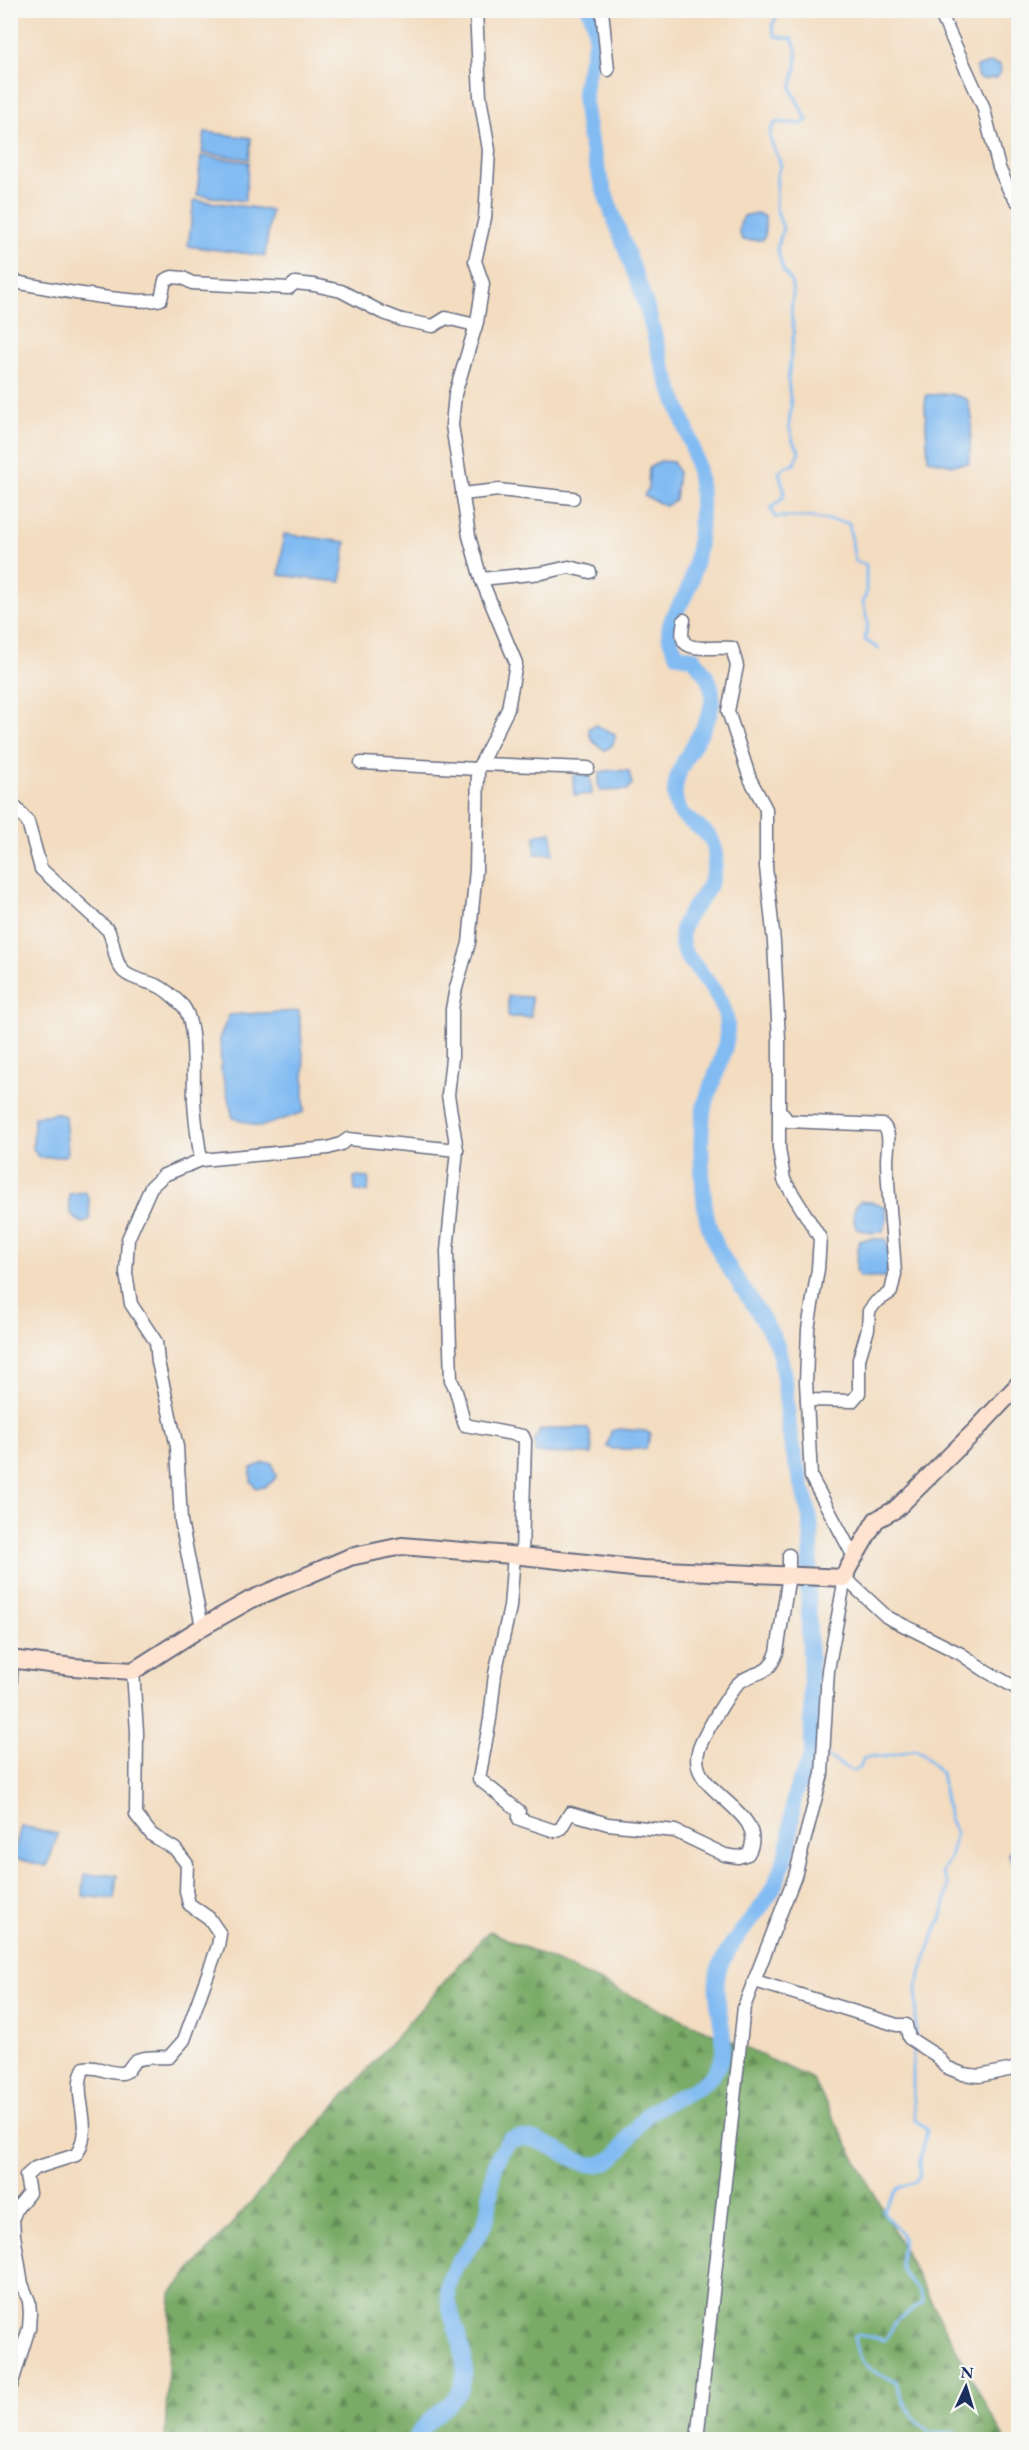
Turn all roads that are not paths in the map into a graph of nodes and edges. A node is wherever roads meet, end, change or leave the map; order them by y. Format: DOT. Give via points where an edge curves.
graph roads {
  1 [pos="476,10"];
  2 [pos="602,10"];
  3 [pos="939,10"];
  4 [pos="608,70"];
  5 [pos="1018,202"];
  6 [pos="10,281"];
  7 [pos="475,329"];
  8 [pos="462,494"];
  9 [pos="573,498"];
  10 [pos="590,572"];
  11 [pos="481,579"];
  12 [pos="684,620"];
  13 [pos="361,763"];
  14 [pos="479,767"];
  15 [pos="588,768"];
  16 [pos="10,801"];
  17 [pos="780,1111"];
  18 [pos="457,1150"];
  19 [pos="201,1160"];
  20 [pos="1018,1385"];
  21 [pos="807,1400"];
  22 [pos="789,1555"];
  23 [pos="518,1556"];
  24 [pos="854,1557"];
  25 [pos="795,1575"];
  26 [pos="845,1578"];
  27 [pos="202,1627"];
  28 [pos="11,1659"];
  29 [pos="133,1671"];
  30 [pos="1018,1689"];
  31 [pos="10,1692"];
  32 [pos="755,1981"];
  33 [pos="1018,2068"];
  34 [pos="10,2390"];
  35 [pos="697,2439"];
  1 -- 7 [label="street" via="480,97 489,150 485,218 475,261 483,284"];
  2 -- 4 [label="street"];
  3 -- 5 [label="street" via="983,106 999,168"];
  6 -- 7 [label="street" via="150,302 161,299 167,277 192,283 289,288 295,283 341,291 402,320 433,326 446,318 471,324"];
  7 -- 8 [label="street" via="454,394 452,425"];
  8 -- 9 [label="street" via="499,490"];
  8 -- 11 [label="street"];
  10 -- 11 [label="street" via="568,567"];
  11 -- 14 [label="street" via="516,663 508,709"];
  12 -- 17 [label="street" via="686,644 698,649 732,648 737,666 728,711 750,779 766,809"];
  13 -- 14 [label="street"];
  14 -- 15 [label="street"];
  14 -- 18 [label="street" via="469,944 452,1009 448,1095"];
  16 -- 19 [label="street" via="28,822 41,869 108,930 124,972 159,986 188,1016"];
  17 -- 21 [label="street" via="778,1148 784,1180 820,1238 808,1329"];
  17 -- 21 [label="street" via="788,1121 883,1125 889,1138 887,1168 895,1274 891,1292 869,1311 860,1359 859,1393 852,1401"];
  18 -- 19 [label="street" via="348,1139 328,1148"];
  18 -- 23 [label="street" via="447,1251 451,1380 458,1392 465,1425 523,1436 525,1441"];
  19 -- 27 [label="street" via="164,1175 152,1187 128,1239 126,1273 131,1304 156,1342 177,1447 181,1521"];
  20 -- 24 [label="street" via="896,1509 876,1520"];
  21 -- 24 [label="street" via="811,1477"];
  22 -- 25 [label="street"];
  23 -- 25 [label="street" via="642,1569"];
  23 -- 25 [label="street" via="478,1779 513,1805 519,1811 519,1819 535,1825 555,1831 570,1813 608,1824 675,1831 725,1855 738,1857 748,1854 754,1844 752,1833 698,1768 698,1750 738,1682 764,1672 773,1663"];
  23 -- 27 [label="street" via="402,1546 350,1557 250,1600"];
  24 -- 26 [label="street"];
  25 -- 26 [label="street"];
  26 -- 30 [label="street" via="888,1617 961,1653"];
  26 -- 32 [label="street" via="828,1670 822,1774 795,1876"];
  27 -- 29 [label="street"];
  28 -- 29 [label="street"];
  28 -- 31 [label="street"];
  29 -- 34 [label="street" via="138,1732 136,1815 152,1835 175,1849 187,1864 189,1904 209,1918 220,1934 218,1946 184,2040 168,2057 135,2061 123,2073 84,2068 79,2084 85,2122 81,2148 76,2155 35,2168 26,2176 29,2193 13,2217 30,2321"];
  32 -- 33 [label="street" via="906,2025 909,2038 937,2056 946,2067 963,2074 979,2076"];
  32 -- 35 [label="street" via="744,2007"];
}
